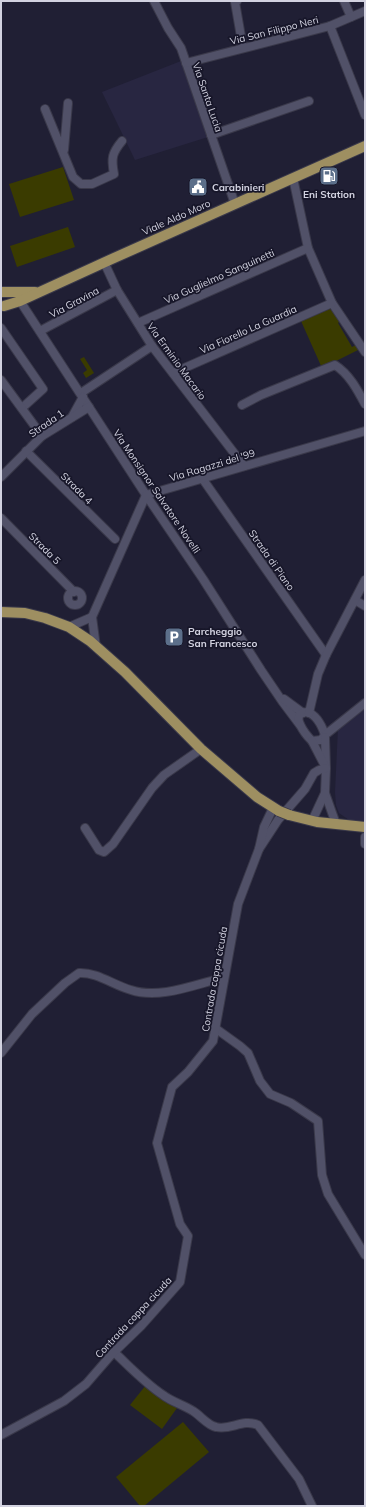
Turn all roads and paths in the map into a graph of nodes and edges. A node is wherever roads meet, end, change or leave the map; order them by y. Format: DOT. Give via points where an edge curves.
graph roads {
  1 [pos="154,1"];
  2 [pos="237,1"];
  3 [pos="344,1"];
  4 [pos="363,14"];
  5 [pos="351,17"];
  6 [pos="330,26"];
  7 [pos="243,48"];
  8 [pos="186,63"];
  9 [pos="309,101"];
  10 [pos="68,103"];
  11 [pos="45,109"];
  12 [pos="365,115"];
  13 [pos="211,135"];
  14 [pos="122,141"];
  15 [pos="365,146"];
  16 [pos="64,153"];
  17 [pos="293,178"];
  18 [pos="235,204"];
  19 [pos="308,248"];
  20 [pos="104,262"];
  21 [pos="117,290"];
  22 [pos="1,292"];
  23 [pos="41,292"];
  24 [pos="20,301"];
  25 [pos="332,303"];
  26 [pos="2,307"];
  27 [pos="138,324"];
  28 [pos="1,328"];
  29 [pos="40,331"];
  30 [pos="152,346"];
  31 [pos="365,352"];
  32 [pos="173,373"];
  33 [pos="1,380"];
  34 [pos="82,395"];
  35 [pos="365,404"];
  36 [pos="242,405"];
  37 [pos="89,407"];
  38 [pos="22,408"];
  39 [pos="71,419"];
  40 [pos="365,432"];
  41 [pos="42,436"];
  42 [pos="26,451"];
  43 [pos="244,466"];
  44 [pos="1,477"];
  45 [pos="202,478"];
  46 [pos="146,495"];
  47 [pos="1,518"];
  48 [pos="115,539"];
  49 [pos="365,580"];
  50 [pos="74,592"];
  51 [pos="355,600"];
  52 [pos="365,606"];
  53 [pos="1,612"];
  54 [pos="92,617"];
  55 [pos="69,628"];
  56 [pos="96,647"];
  57 [pos="326,655"];
  58 [pos="275,692"];
  59 [pos="365,703"];
  60 [pos="306,712"];
  61 [pos="343,721"];
  62 [pos="319,723"];
  63 [pos="300,725"];
  64 [pos="325,736"];
  65 [pos="312,741"];
  66 [pos="201,749"];
  67 [pos="326,768"];
  68 [pos="325,793"];
  69 [pos="280,811"];
  70 [pos="312,821"];
  71 [pos="336,824"];
  72 [pos="365,826"];
  73 [pos="85,828"];
  74 [pos="365,837"];
  75 [pos="365,844"];
  76 [pos="259,849"];
  77 [pos="224,979"];
  78 [pos="215,1028"];
  79 [pos="1,1053"];
  80 [pos="365,1255"];
  81 [pos="114,1352"];
  82 [pos="1,1435"];
  83 [pos="312,1506"];
  1 -- 8 [label="street, Via Santa Lucia" via="181,48"];
  2 -- 7 [label="street" via="235,2"];
  3 -- 5 [label="street"];
  4 -- 5 [label="street, Via San Filippo Neri"];
  5 -- 6 [label="street, Via San Filippo Neri"];
  6 -- 7 [label="street, Via San Filippo Neri"];
  6 -- 12 [label="street"];
  7 -- 8 [label="street, Via San Filippo Neri"];
  8 -- 13 [label="street, Via Santa Lucia"];
  9 -- 13 [label="street"];
  10 -- 16 [label="street"];
  11 -- 16 [label="street"];
  13 -- 18 [label="street, Via Santa Lucia"];
  14 -- 16 [label="street" via="112,157 114,174 92,184 81,184 73,177"];
  15 -- 17 [label="main road, Viale Aldo Moro"];
  17 -- 18 [label="main road, Viale Aldo Moro"];
  17 -- 19 [label="street"];
  18 -- 20 [label="main road, Viale Aldo Moro"];
  19 -- 25 [label="street"];
  19 -- 27 [label="street, Via Guglielmo Sanguinetti"];
  20 -- 21 [label="street, Via Erminio Macario"];
  20 -- 23 [label="main road, Viale Aldo Moro"];
  21 -- 27 [label="street, Via Erminio Macario"];
  21 -- 29 [label="street, Via Gravina"];
  22 -- 23 [label="main road, Viale Aldo Moro"];
  22 -- 26 [label="main road, Viale Aldo Moro" via="5,300"];
  23 -- 24 [label="main road, Viale Aldo Moro"];
  24 -- 26 [label="main road, Viale Aldo Moro"];
  24 -- 29 [label="street, Via Monsignor Salvatore Novelli"];
  25 -- 31 [label="street"];
  25 -- 32 [label="street, Via Fiorello La Guardia"];
  27 -- 30 [label="street, Via Erminio Macario"];
  28 -- 38 [label="street" via="44,389"];
  29 -- 34 [label="street, Via Monsignor Salvatore Novelli"];
  30 -- 32 [label="street, Via Erminio Macario"];
  30 -- 34 [label="street"];
  32 -- 43 [label="street, Via Erminio Macario"];
  33 -- 38 [label="street"];
  34 -- 37 [label="street, Via Monsignor Salvatore Novelli"];
  34 -- 39 [label="street"];
  35 -- 36 [label="street" via="358,390 342,370 334,365"];
  37 -- 39 [label="street, Strada 1"];
  37 -- 46 [label="street, Via Monsignor Salvatore Novelli"];
  38 -- 41 [label="street"];
  39 -- 41 [label="street, Strada 1"];
  40 -- 43 [label="street, Via Ragazzi del '99"];
  41 -- 42 [label="street, Strada 1"];
  42 -- 44 [label="street, Strada 1"];
  42 -- 48 [label="street, Strada 4"];
  43 -- 45 [label="street, Via Ragazzi del '99"];
  45 -- 46 [label="street, Via Ragazzi del '99"];
  45 -- 57 [label="street, Strada di Piano"];
  46 -- 54 [label="street"];
  46 -- 58 [label="street, Via Monsignor Salvatore Novelli" via="204,579"];
  47 -- 50 [label="street, Strada 5"];
  49 -- 51 [label="street"];
  51 -- 52 [label="street"];
  51 -- 57 [label="street"];
  53 -- 55 [label="main road" via="35,615"];
  54 -- 55 [label="street"];
  54 -- 56 [label="street"];
  55 -- 56 [label="main road"];
  56 -- 66 [label="main road" via="125,672"];
  57 -- 60 [label="street"];
  58 -- 60 [label="street, Via Monsignor Salvatore Novelli"];
  58 -- 63 [label="street, Via Monsignor Salvatore Novelli"];
  59 -- 61 [label="street"];
  60 -- 62 [label="street, Via Monsignor Salvatore Novelli" via="313,715"];
  60 -- 63 [label="street" via="299,717"];
  61 -- 62 [label="street" via="335,724"];
  61 -- 64 [label="street"];
  62 -- 64 [label="street, Via Monsignor Salvatore Novelli"];
  63 -- 65 [label="street, Via Monsignor Salvatore Novelli"];
  64 -- 65 [label="street"];
  64 -- 67 [label="street"];
  65 -- 67 [label="street, Via Monsignor Salvatore Novelli"];
  66 -- 69 [label="main road" via="252,794"];
  66 -- 73 [label="street" via="164,775 113,844 104,852 99,850"];
  67 -- 68 [label="street"];
  67 -- 76 [label="street" via="314,773 305,789 278,820"];
  68 -- 70 [label="street"];
  68 -- 71 [label="street"];
  69 -- 70 [label="main road"];
  69 -- 76 [label="street, Contrada coppa cicuda" via="264,828"];
  70 -- 71 [label="main road"];
  71 -- 72 [label="main road"];
  74 -- 75 [label="street"];
  76 -- 77 [label="street, Contrada coppa cicuda" via="238,904"];
  77 -- 78 [label="street, Contrada coppa cicuda"];
  77 -- 79 [label="street" via="172,990 138,992 93,975 79,973 32,1014"];
  78 -- 80 [label="street" via="248,1053 260,1081 270,1094 291,1103 318,1121 322,1175 328,1194"];
  78 -- 81 [label="street, Contrada coppa cicuda" via="213,1042 172,1088 157,1143 180,1224 188,1236 180,1282"];
  81 -- 82 [label="street, Contrada coppa cicuda" via="86,1384 64,1401"];
  81 -- 83 [label="street" via="137,1375 164,1396 194,1411 214,1426 220,1428 245,1422 258,1425 299,1479"];
}
